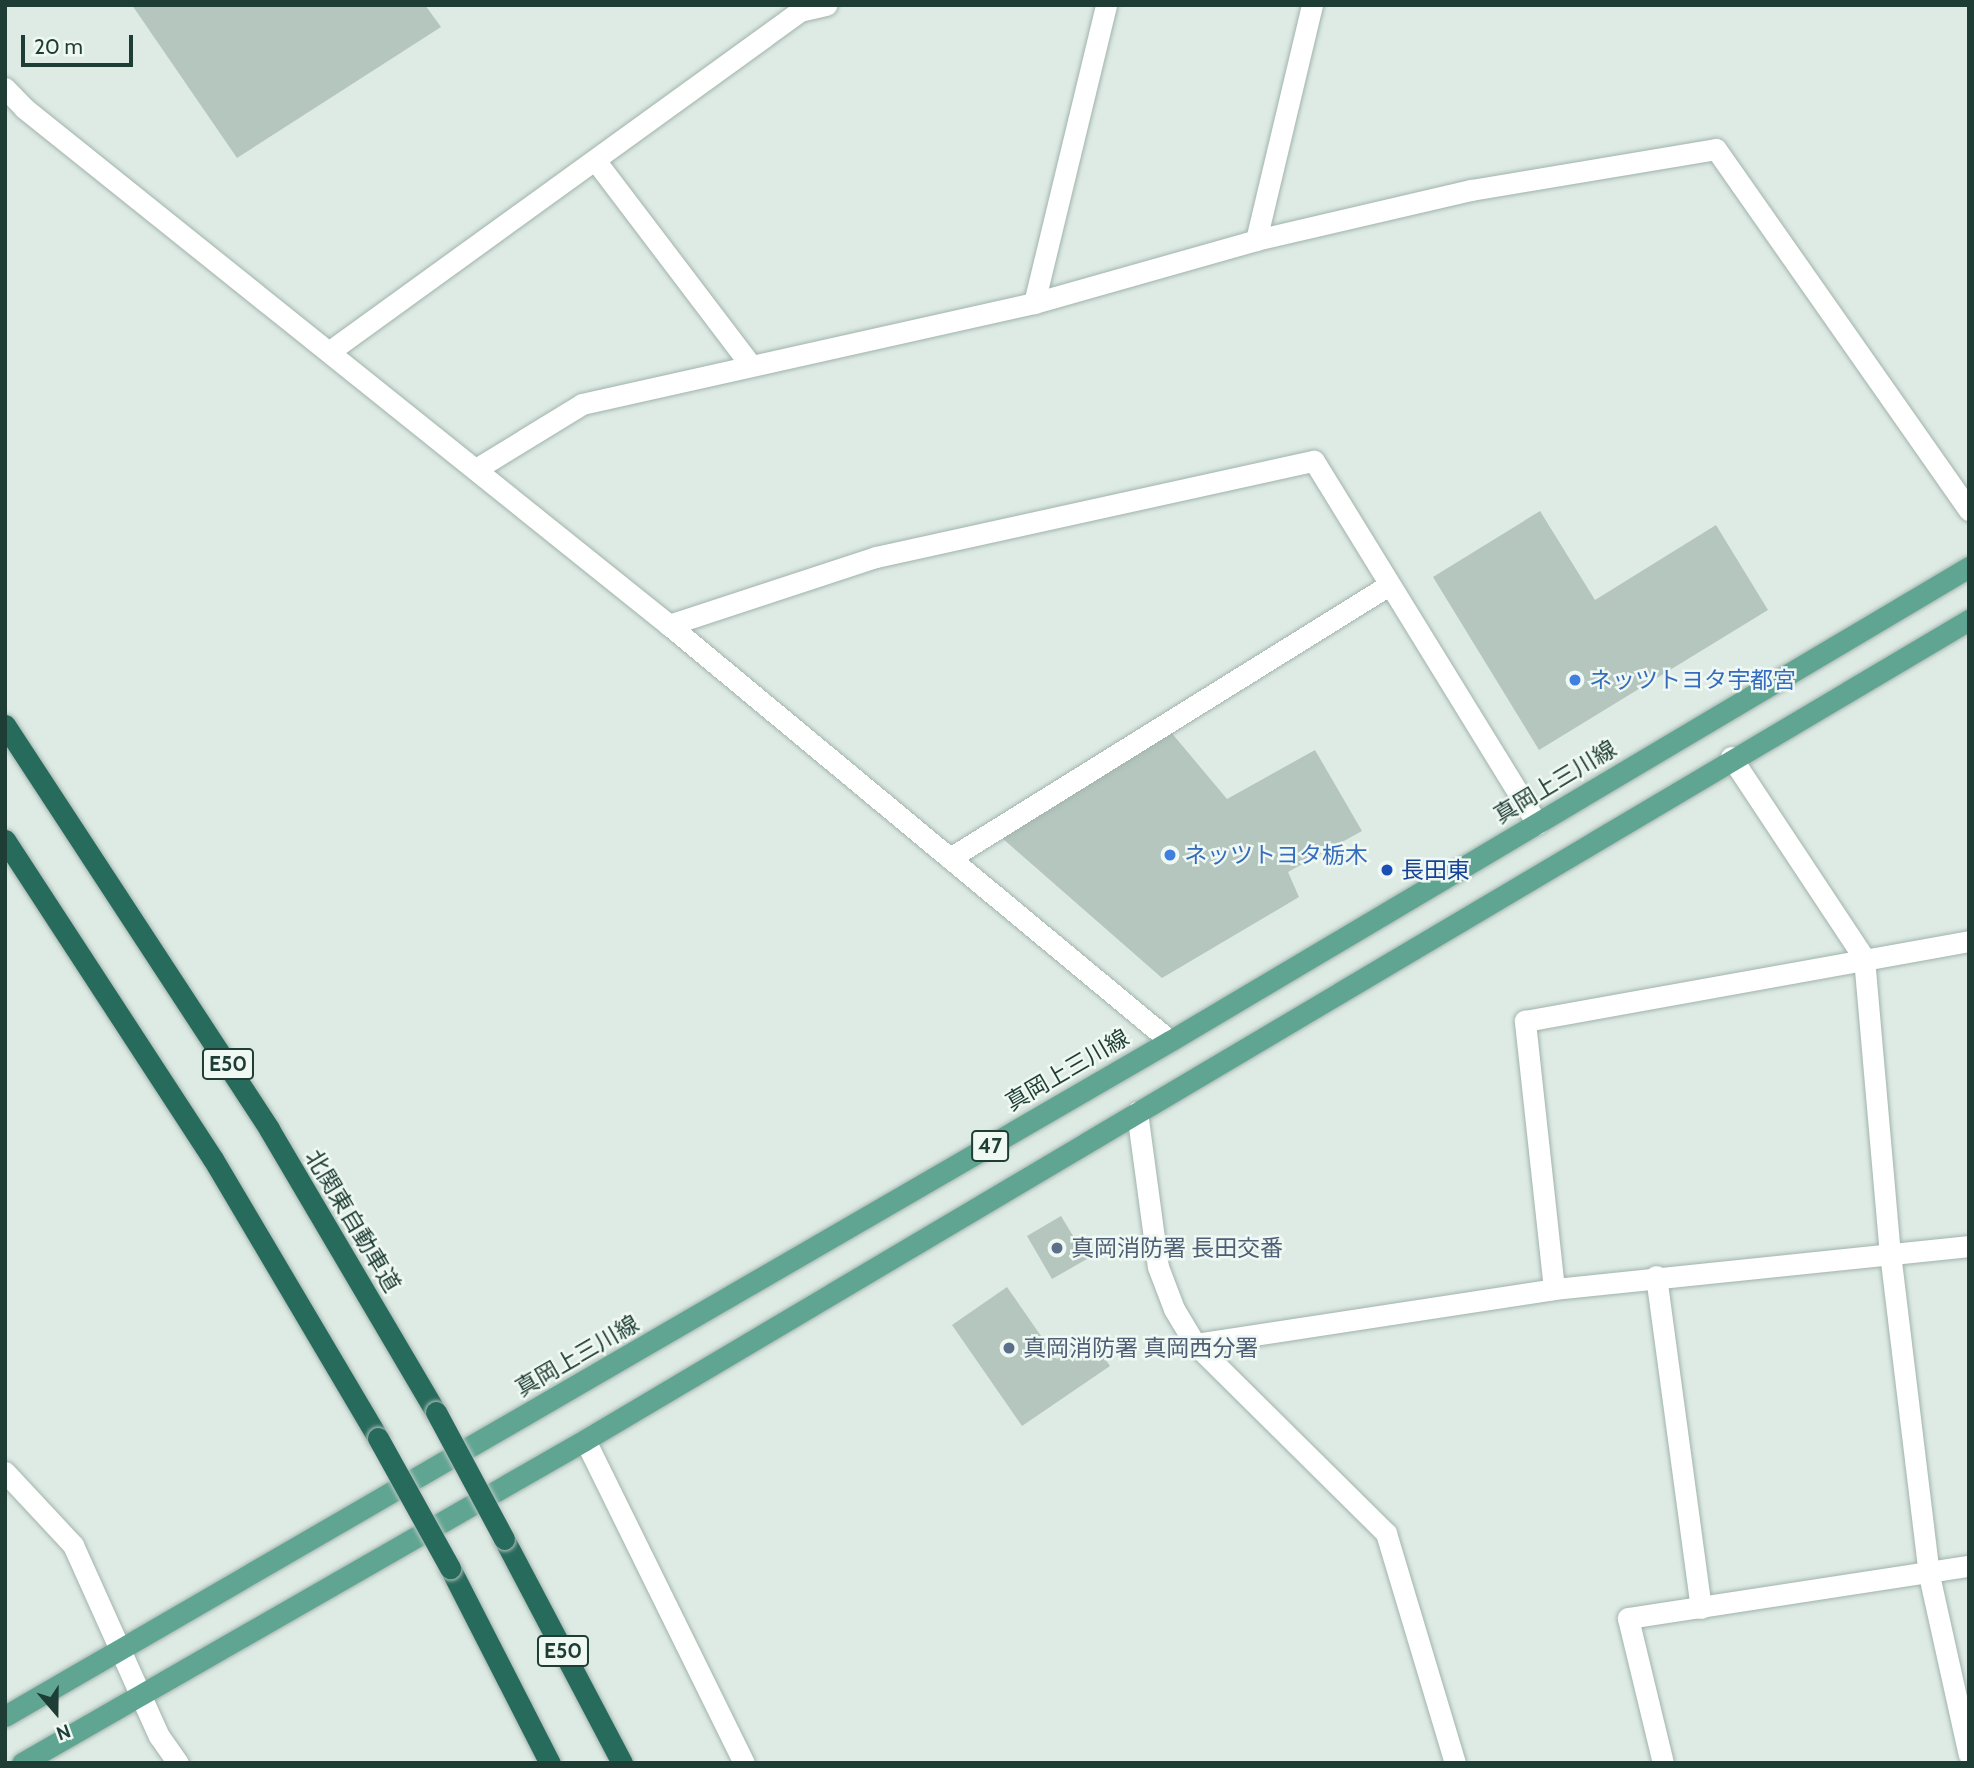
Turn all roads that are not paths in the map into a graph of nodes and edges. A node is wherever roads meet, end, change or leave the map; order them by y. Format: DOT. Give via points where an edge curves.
graph roads {
  1 [pos="826,5"];
  2 [pos="1106,5"];
  3 [pos="1312,5"];
  4 [pos="5,88"];
  5 [pos="595,160"];
  6 [pos="1256,240"];
  7 [pos="1034,303"];
  8 [pos="330,351"];
  9 [pos="749,363"];
  10 [pos="477,469"];
  11 [pos="1969,510"];
  12 [pos="1969,567"];
  13 [pos="1390,584"];
  14 [pos="1969,620"];
  15 [pos="669,625"];
  16 [pos="5,725"];
  17 [pos="1731,757"];
  18 [pos="1537,824"];
  19 [pos="5,841"];
  20 [pos="950,858"];
  21 [pos="1969,941"];
  22 [pos="1864,958"];
  23 [pos="1170,1041"];
  24 [pos="1137,1112"];
  25 [pos="1969,1246"];
  26 [pos="1890,1253"];
  27 [pos="1656,1276"];
  28 [pos="1554,1289"];
  29 [pos="1195,1344"];
  30 [pos="585,1440"];
  31 [pos="5,1472"];
  32 [pos="1969,1566"];
  33 [pos="1929,1575"];
  34 [pos="1701,1608"];
  35 [pos="120,1652"];
  36 [pos="141,1697"];
  37 [pos="5,1716"];
  38 [pos="1969,1755"];
  39 [pos="22,1763"];
  40 [pos="178,1763"];
  41 [pos="550,1763"];
  42 [pos="622,1763"];
  43 [pos="744,1763"];
  44 [pos="1455,1763"];
  45 [pos="1663,1763"];
  1 -- 5 [label="street" via="800,11"];
  2 -- 7 [label="street"];
  3 -- 6 [label="street"];
  4 -- 8 [label="street" via="24,108"];
  5 -- 8 [label="street"];
  5 -- 9 [label="street"];
  6 -- 7 [label="street"];
  6 -- 11 [label="street" via="1471,190 1716,149"];
  7 -- 9 [label="street"];
  8 -- 10 [label="street"];
  9 -- 10 [label="street" via="582,404"];
  10 -- 15 [label="street"];
  12 -- 18 [label="main road, 真岡上三川線 / 47"];
  13 -- 15 [label="street" via="1314,461 876,556"];
  13 -- 18 [label="street"];
  13 -- 20 [label="street"];
  14 -- 17 [label="main road, 47"];
  15 -- 20 [label="street"];
  16 -- 42 [label="highway, 北関東自動車道 / E50, bridge" via="269,1129 436,1412"];
  17 -- 22 [label="street"];
  17 -- 24 [label="main road, 47"];
  18 -- 23 [label="main road, 真岡上三川線 / 47"];
  19 -- 41 [label="highway, E50, bridge" via="213,1159 378,1438"];
  20 -- 23 [label="street"];
  21 -- 22 [label="street"];
  22 -- 26 [label="street"];
  22 -- 28 [label="street" via="1525,1021"];
  23 -- 35 [label="main road, 真岡上三川線 / 47"];
  24 -- 29 [label="street" via="1158,1267 1174,1309"];
  24 -- 30 [label="main road, 47"];
  25 -- 26 [label="street"];
  26 -- 27 [label="street"];
  26 -- 33 [label="street"];
  27 -- 28 [label="street"];
  27 -- 34 [label="street"];
  28 -- 29 [label="street"];
  29 -- 44 [label="street" via="1386,1533"];
  30 -- 36 [label="main road, 47"];
  30 -- 43 [label="street"];
  31 -- 35 [label="street" via="73,1545"];
  32 -- 33 [label="street"];
  33 -- 34 [label="street"];
  33 -- 38 [label="street"];
  34 -- 45 [label="street" via="1628,1618"];
  35 -- 36 [label="street"];
  35 -- 37 [label="main road, 真岡上三川線 / 47"];
  36 -- 39 [label="main road, 47"];
  36 -- 40 [label="street"];
}
